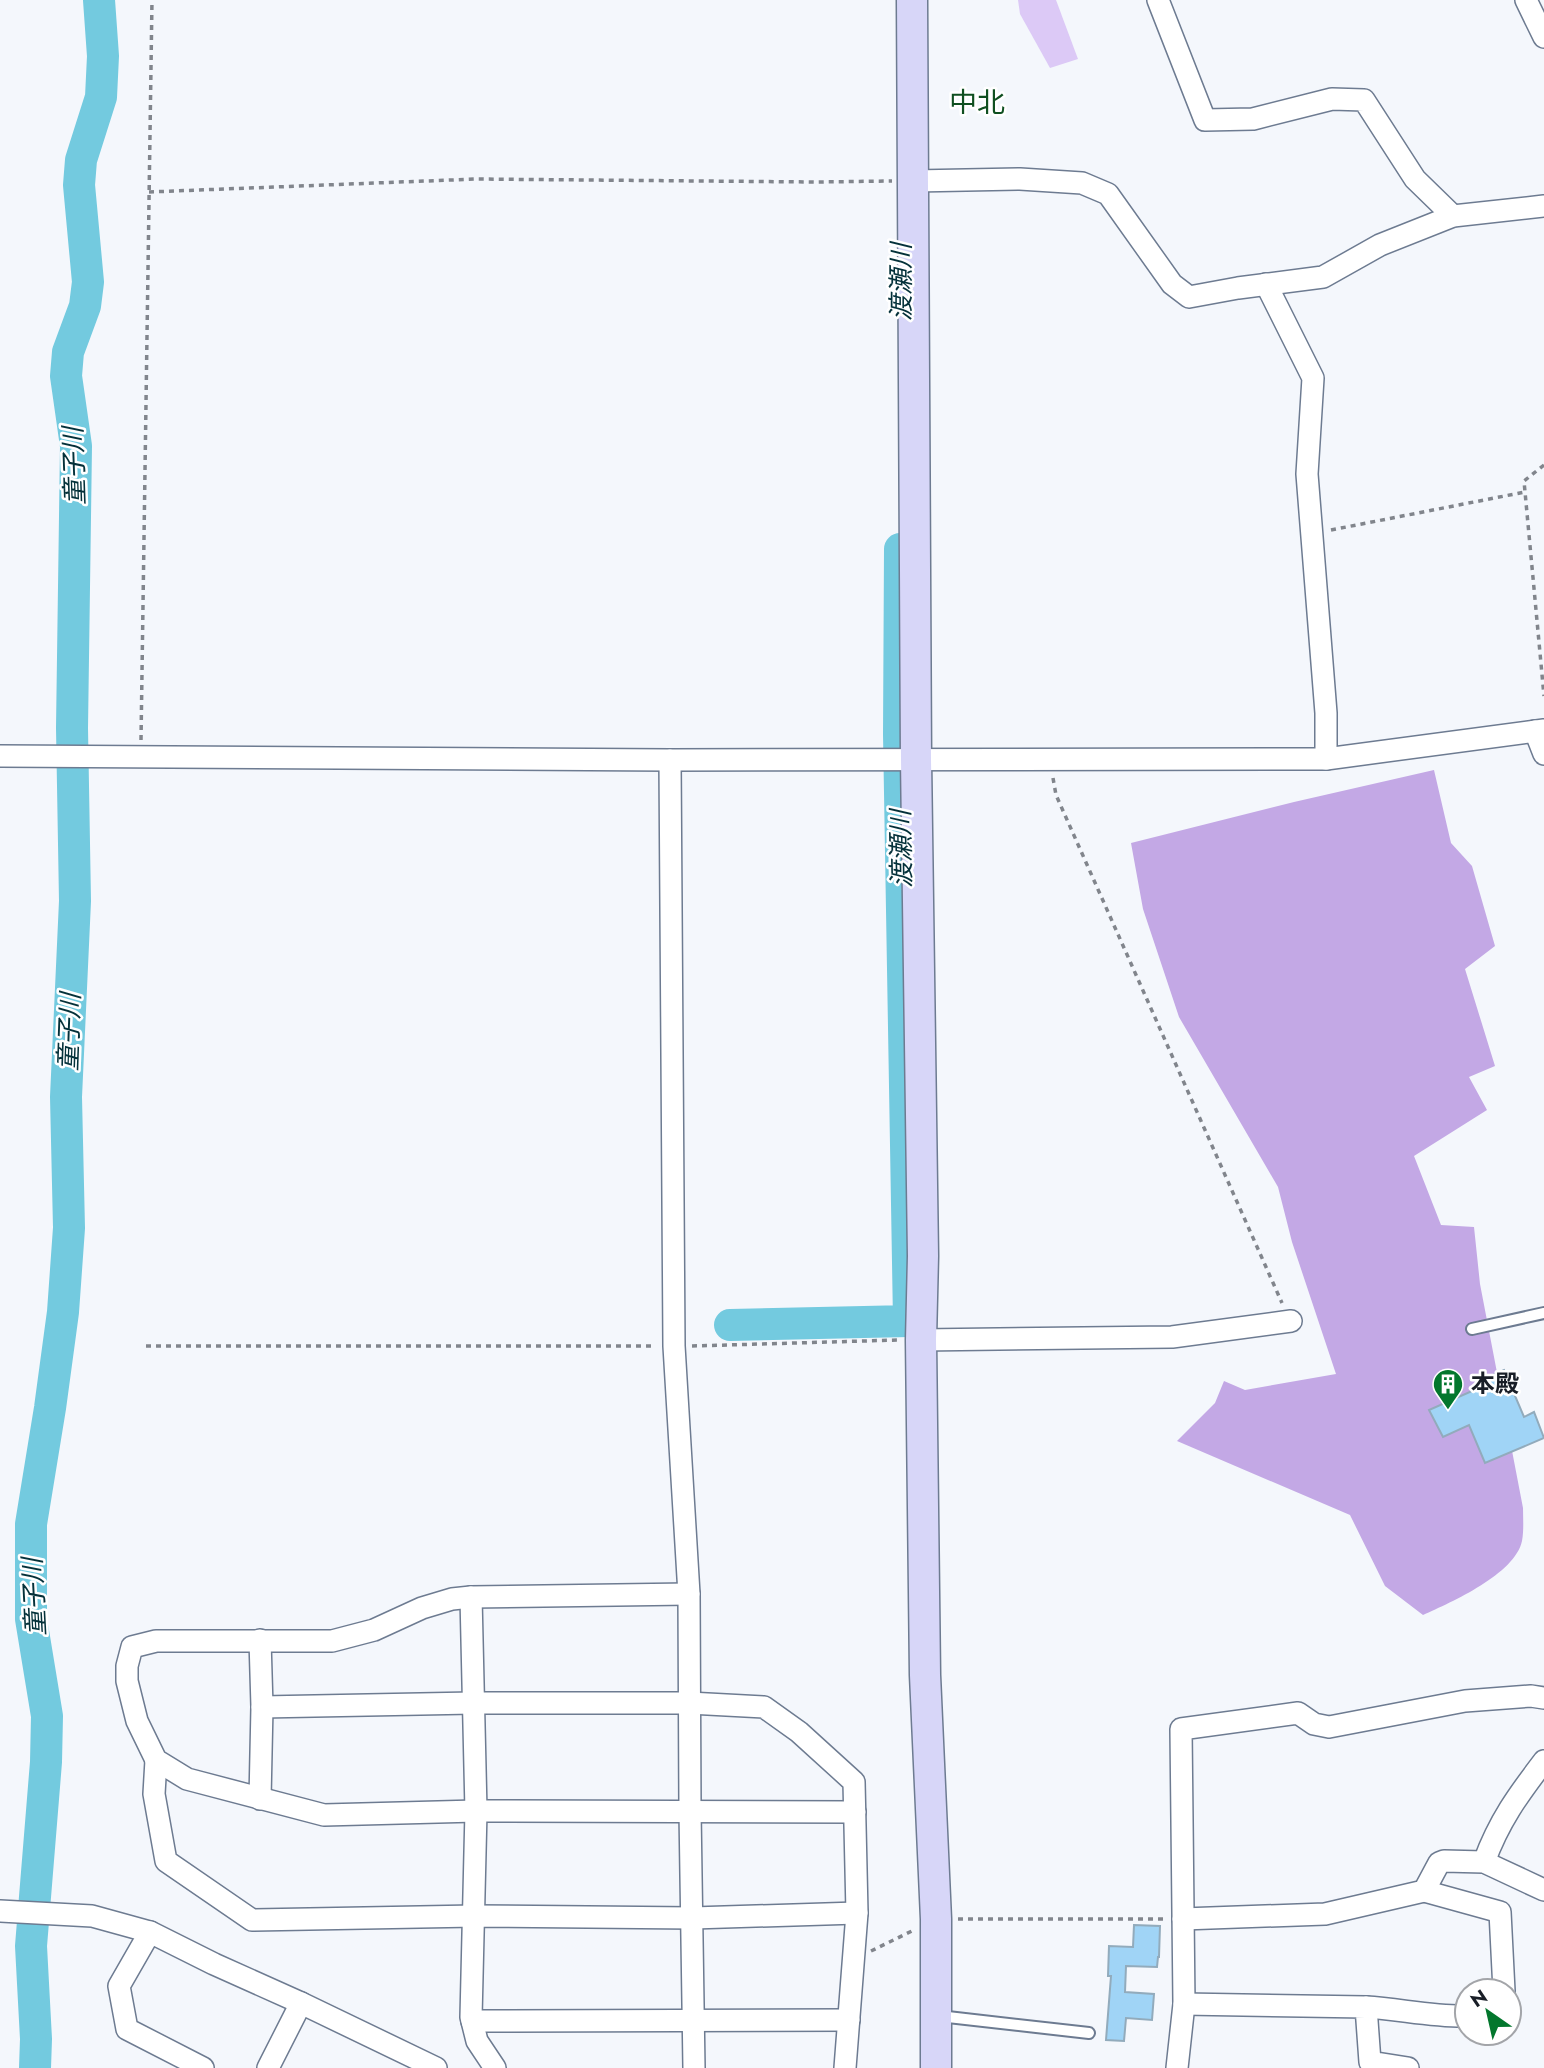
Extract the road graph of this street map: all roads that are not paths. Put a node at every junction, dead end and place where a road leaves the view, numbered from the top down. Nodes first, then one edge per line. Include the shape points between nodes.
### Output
1 (912, 0) edge
2 (1158, 0) edge
3 (1525, 0) edge
4 (1544, 37) edge
5 (914, 181) junction
6 (1544, 206) edge
7 (1453, 216) junction
8 (1266, 284) junction
9 (1539, 731) edge
10 (1544, 754) edge
11 (0, 756) edge
12 (916, 759) junction
13 (1326, 759) junction
14 (670, 760) junction
15 (1544, 1313) edge
16 (1291, 1321) road end
17 (1472, 1329) dead end
18 (921, 1340) junction
19 (689, 1594) junction
20 (471, 1597) junction
21 (260, 1640) junction
22 (1544, 1698) edge
23 (473, 1703) junction
24 (689, 1703) junction
25 (262, 1707) junction
26 (156, 1760) junction
27 (1544, 1761) edge
28 (260, 1799) junction
29 (476, 1811) junction
30 (690, 1811) junction
31 (855, 1812) junction
32 (1484, 1862) junction
33 (1544, 1890) edge
34 (1424, 1891) junction
35 (0, 1911) edge
36 (857, 1913) junction
37 (475, 1916) junction
38 (693, 1919) junction
39 (1183, 1919) junction
40 (150, 1931) junction
41 (1503, 1977) edge
42 (301, 2003) junction
43 (1184, 2004) junction
44 (1366, 2007) junction
45 (936, 2016) junction
46 (1453, 2017) edge
47 (849, 2020) junction
48 (472, 2021) junction
49 (694, 2021) junction
50 (1089, 2033) dead end
51 (203, 2068) edge
52 (268, 2068) edge
53 (436, 2068) edge
54 (495, 2068) edge
55 (694, 2068) edge
56 (845, 2068) edge
57 (936, 2068) edge
58 (1177, 2068) edge
59 (1408, 2068) edge

1 - 5 street
2 - 7 street via 1206,120 1253,119 1332,99 1364,100 1415,179
3 - 4 street
5 - 8 street via 1082,183 1108,194 1172,285 1189,297
5 - 12 street
6 - 7 street
7 - 8 street via 1380,245 1323,277
8 - 13 street via 1313,378 1307,474
9 - 10 street
9 - 13 street
11 - 14 street
12 - 13 street
12 - 14 street
12 - 18 street
14 - 19 street via 674,1346
15 - 17 lane
16 - 18 street via 1172,1337
18 - 45 street
19 - 20 street
19 - 24 street
20 - 21 street via 422,1608 373,1630 332,1641
20 - 23 street
21 - 25 street
21 - 26 street via 156,1641 132,1647 127,1681 137,1721
22 - 39 street via 1465,1701 1329,1727 1298,1713 1181,1729
23 - 24 street
23 - 25 street
23 - 29 street
24 - 30 street
24 - 31 street via 764,1707 854,1782
25 - 28 street
26 - 28 street via 187,1779
26 - 37 street via 154,1794 166,1861 252,1920
27 - 32 street via 1503,1818
28 - 29 street via 324,1815
29 - 30 street
29 - 37 street
30 - 31 street
30 - 38 street
31 - 36 street
32 - 33 street
32 - 34 street via 1439,1863
34 - 39 street via 1325,1914
34 - 41 street via 1500,1912
35 - 40 street via 92,1916
36 - 38 street
36 - 47 street
37 - 38 street
37 - 48 street
38 - 49 street
39 - 43 street
40 - 42 street
40 - 51 street via 119,1986 127,2029
42 - 52 street
42 - 53 street
43 - 44 street
43 - 58 street
44 - 46 street
44 - 59 street via 1370,2062
45 - 50 lane
45 - 57 street
47 - 49 street
47 - 56 street
48 - 49 street
48 - 54 street via 477,2041
49 - 55 street

